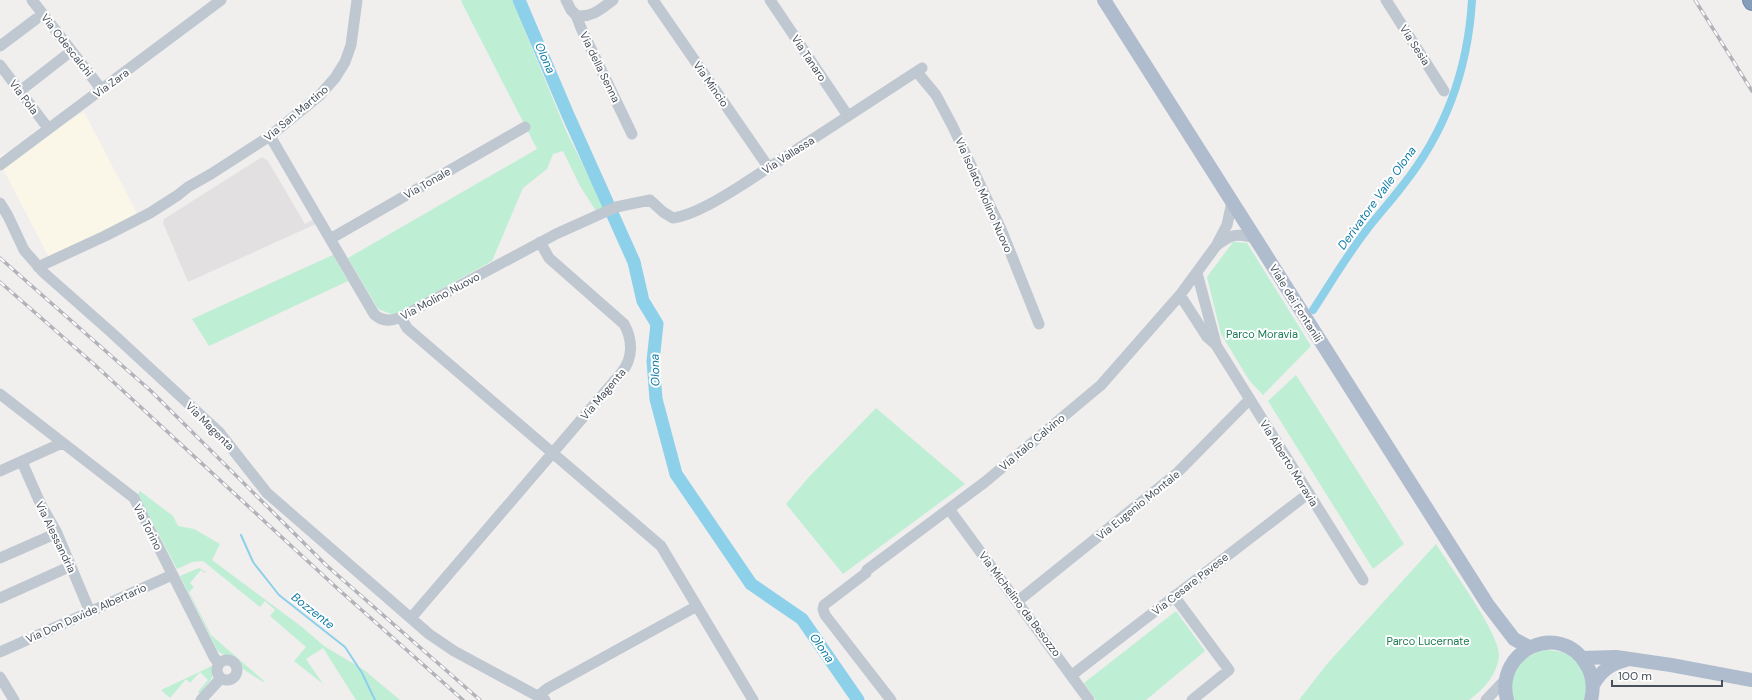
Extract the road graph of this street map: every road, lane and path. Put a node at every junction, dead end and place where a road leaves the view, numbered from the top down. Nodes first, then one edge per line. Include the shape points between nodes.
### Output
1 (32, 0) edge
2 (222, 0) edge
3 (357, 0) edge
4 (566, 0) edge
5 (613, 0) edge
6 (653, 0) edge
7 (770, 0) edge
8 (1104, 0) edge
9 (1386, 0) edge
10 (576, 15) junction
11 (36, 19) dead end
12 (0, 46) edge
13 (65, 56) dead end
14 (0, 65) edge
15 (919, 70) joint
16 (102, 90) junction
17 (20, 91) junction
18 (1444, 91) dead end
19 (848, 116) junction
20 (525, 127) dead end
21 (48, 128) junction
22 (632, 134) dead end
23 (270, 136) junction
24 (0, 165) edge
25 (769, 168) junction
26 (650, 200) joint
27 (1232, 202) junction
28 (0, 203) edge
29 (0, 212) edge
30 (13, 229) junction
31 (1255, 238) junction
32 (330, 239) junction
33 (540, 242) junction
34 (1216, 246) junction
35 (38, 267) junction
36 (1197, 273) junction
37 (1180, 295) junction
38 (401, 317) junction
39 (1039, 324) dead end
40 (1216, 345) junction
41 (0, 394) edge
42 (1250, 399) junction
43 (62, 443) junction
44 (552, 453) junction
45 (22, 462) junction
46 (0, 471) edge
47 (1309, 493) junction
48 (949, 509) junction
49 (57, 533) junction
50 (0, 558) edge
51 (71, 566) junction
52 (172, 575) junction
53 (1363, 580) dead end
54 (1174, 596) junction
55 (0, 598) edge
56 (1018, 601) junction
57 (697, 606) junction
58 (1488, 606) junction
59 (90, 612) junction
60 (411, 618) junction
61 (1529, 647) junction
62 (0, 652) edge
63 (1582, 658) junction
64 (1629, 659) junction
65 (1512, 663) junction
66 (219, 664) junction
67 (1072, 675) junction
68 (0, 677) edge
69 (221, 678) junction
70 (1505, 680) junction
71 (1752, 680) edge
72 (1592, 696) edge
73 (542, 698) edge
74 (11, 699) edge
75 (200, 700) edge
76 (753, 700) edge
77 (891, 700) edge
78 (1090, 700) edge
79 (1192, 700) edge
80 (1486, 700) edge
81 (1507, 700) edge

1 - 16 street, Via Odescalchi
2 - 16 street, Via Zara
3 - 23 street, Via San Martino via 351,44 335,78 319,96
4 - 10 street, Via della Senna
5 - 10 street via 591,15
6 - 25 street, Via Mincio
7 - 19 street, Via Tanaro
8 - 27 main road, Viale dei Fontanili
9 - 18 street, Via Sesia
10 - 22 street, Via della Senna
11 - 12 street
13 - 17 street
14 - 17 street, Via Pola
15 - 19 street, Via Vallassa
15 - 39 street, Via Isolato Molino Nuovo via 952,125 1001,228
16 - 21 street, Via Zara
17 - 21 street, Via Pola
19 - 25 street, Via Vallassa
20 - 32 street, Via Tonale
21 - 24 street, Via Zara
23 - 32 street, Via Molino Nuovo
23 - 35 street, Via San Martino via 206,177 197,187 178,195 137,220
25 - 26 street, Via Vallassa via 720,198 676,217 670,217
26 - 33 street, Via Molino Nuovo via 616,207
27 - 31 main road, Viale dei Fontanili
27 - 34 street, Via Italo Calvino via 1227,225
28 - 30 street, Via Magenta
29 - 30 street, Via Magenta
30 - 35 street, Via Magenta via 24,250
31 - 34 street via 1237,234
31 - 58 main road, Viale dei Fontanili
32 - 38 street, Via Molino Nuovo via 374,314 386,320
33 - 38 street, Via Molino Nuovo
33 - 44 street, Via Magenta via 549,258 621,320 626,328 630,346 630,359 626,367
34 - 36 street, Via Italo Calvino
35 - 60 street, Via Magenta via 219,432 267,493
36 - 37 street, Via Italo Calvino
36 - 40 street, Via Alberto Moravia
37 - 40 street, Via Alberto Moravia via 1207,337
37 - 48 street, Via Italo Calvino via 1101,385
38 - 44 street via 407,328
40 - 42 street, Via Alberto Moravia
41 - 43 street, Via Torino
42 - 47 street, Via Alberto Moravia
42 - 56 street, Via Eugenio Montale via 1176,474
43 - 45 street
43 - 52 street, Via Torino via 134,498
44 - 57 street via 661,546
44 - 60 street, Via Magenta
45 - 46 street
45 - 49 street, Via Alessandria
47 - 53 street, Via Alberto Moravia
47 - 54 street, Via Cesare Pavese
48 - 56 street, Via Michelino da Besozzo
48 - 77 street, Via Italo Calvino via 824,605 824,615
49 - 50 street
49 - 51 street, Via Alessandria
51 - 55 street
51 - 59 street, Via Alessandria
52 - 59 street, Via Don Davide Albertario
52 - 66 street, Via Torino
54 - 67 street, Via Cesare Pavese
54 - 79 street via 1229,670
56 - 67 street, Via Michelino da Besozzo
57 - 73 street, Via Magenta via 548,688
57 - 76 street
58 - 61 main road, Viale dei Fontanili via 1514,638
58 - 65 main road, Viale dei Fontanili via 1508,646
59 - 62 street, Via Don Davide Albertario
60 - 73 street, Via Magenta via 454,651
61 - 63 main road via 1556,643 1569,648
61 - 65 main road
63 - 64 main road via 1605,656
63 - 72 main road via 1590,673
64 - 71 main road
64 - 72 main road via 1608,666 1597,677
65 - 70 main road
66 - 69 street via 217,673
66 - 69 street via 224,660 230,660 236,667 236,673 232,678
67 - 78 street, Via Michelino da Besozzo
68 - 74 street
69 - 75 street
70 - 80 street
70 - 81 main road

